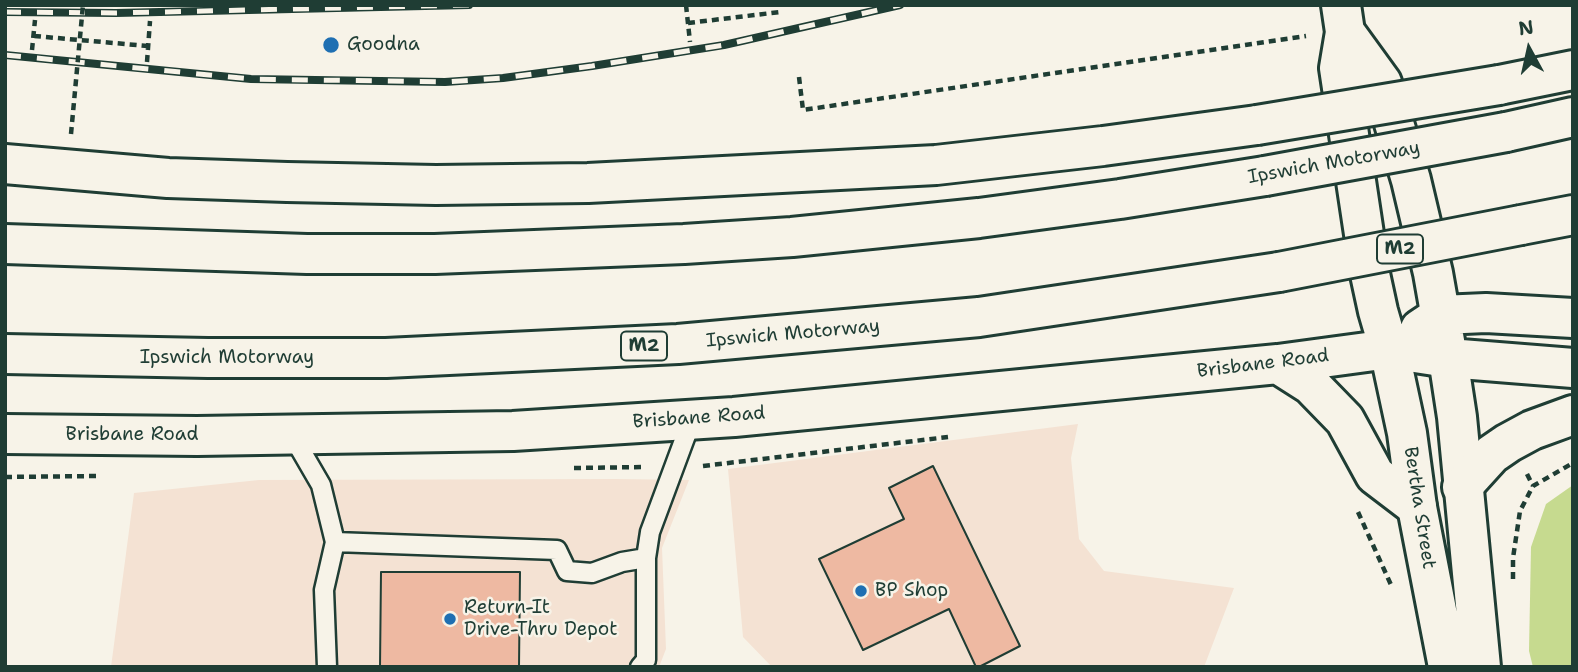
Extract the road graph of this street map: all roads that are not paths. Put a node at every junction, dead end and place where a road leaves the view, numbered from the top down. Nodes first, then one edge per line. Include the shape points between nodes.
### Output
1 (1343, 18) edge
2 (1573, 70) edge
3 (1573, 117) edge
4 (5, 164) edge
5 (1573, 215) edge
6 (5, 244) edge
7 (1441, 315) junction
8 (1573, 317) edge
9 (1389, 349) junction
10 (5, 354) edge
11 (1448, 358) junction
12 (1278, 364) junction
13 (1573, 368) edge
14 (1573, 415) edge
15 (692, 419) junction
16 (5, 434) edge
17 (292, 435) junction
18 (1462, 487) junction
19 (1418, 507) junction
20 (335, 542) junction
21 (646, 558) junction
22 (327, 667) edge
23 (640, 667) edge
24 (1448, 667) edge
25 (1481, 667) edge

1 - 7 main road via 1382,83 1411,180
1 - 9 main road, Bertha Street via 1339,68 1370,274
2 - 4 main road, bridge via 1257,125 936,165 587,183 436,185 168,178
3 - 6 main road, Ipswich Motorway, bridge via 1120,199 792,237 435,254
5 - 10 main road, Ipswich Motorway / M2, bridge via 1279,272 979,317 678,344 386,358
7 - 8 main road
7 - 9 main road, Brisbane Road
7 - 11 main road
9 - 11 main road, Brisbane Road
9 - 12 main road, Brisbane Road
9 - 19 main road, Bertha Street
11 - 13 main road, Brisbane Road
11 - 18 main road
12 - 15 main road, Brisbane Road
12 - 19 main road via 1328,402 1345,420 1375,475
14 - 18 main road via 1508,443
15 - 17 main road, Brisbane Road via 513,431
15 - 21 lane via 650,532
16 - 17 main road, Brisbane Road
17 - 20 lane via 321,485
18 - 25 main road
19 - 24 main road, Bertha Street
20 - 21 lane via 557,550 567,571 592,573
20 - 22 lane via 324,590
21 - 23 lane via 646,660

